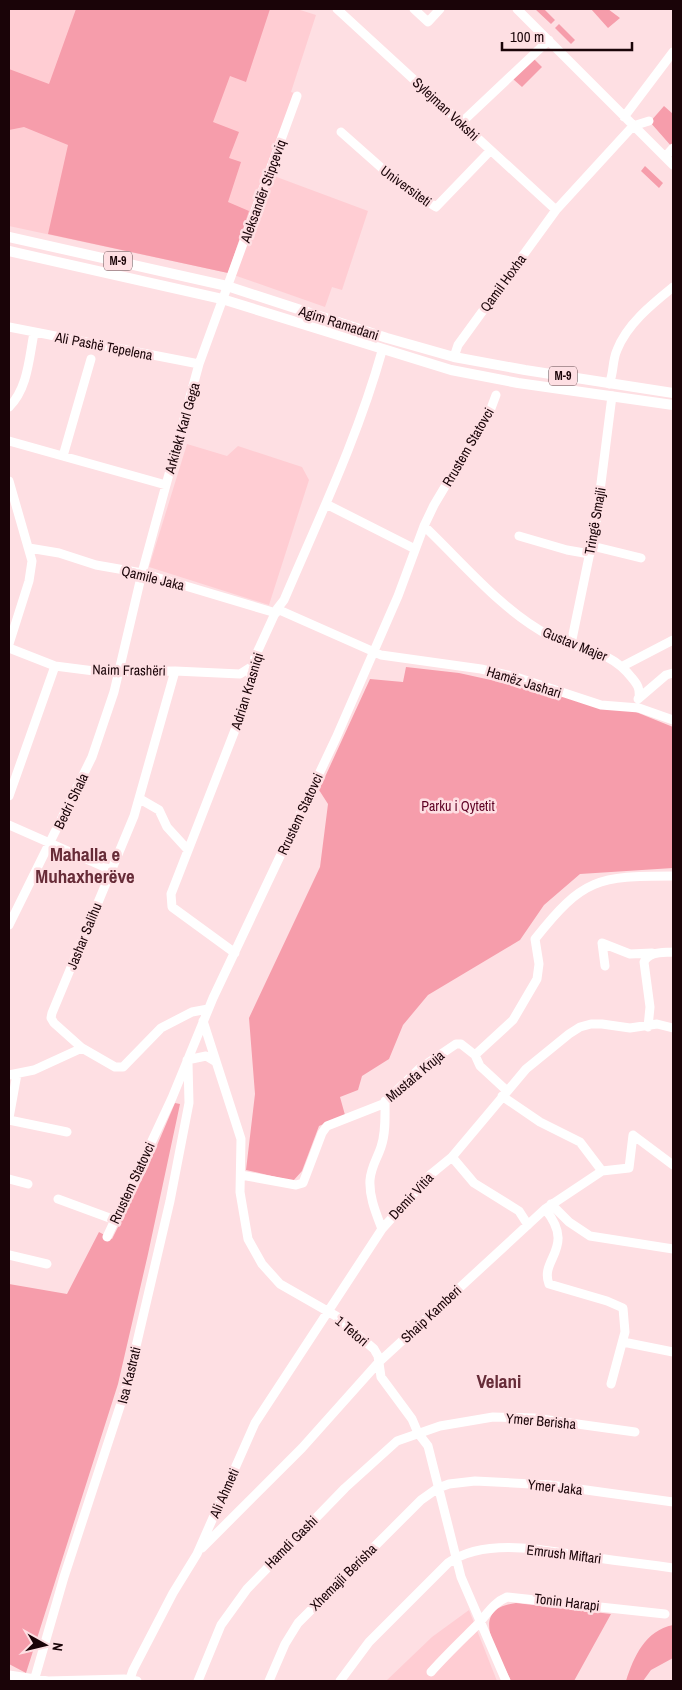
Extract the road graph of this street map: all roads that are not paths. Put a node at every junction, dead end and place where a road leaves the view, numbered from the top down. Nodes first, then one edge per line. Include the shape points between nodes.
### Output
1 (337, 9) edge
2 (414, 9) edge
3 (440, 9) edge
4 (517, 9) edge
5 (549, 40) junction
6 (673, 52) edge
7 (297, 96) dead end
8 (624, 117) junction
9 (649, 121) dead end
10 (462, 123) junction
11 (633, 126) junction
12 (341, 132) dead end
13 (673, 148) edge
14 (490, 151) junction
15 (665, 157) junction
16 (673, 165) edge
17 (556, 210) junction
18 (9, 237) edge
19 (9, 251) edge
20 (227, 286) junction
21 (673, 287) edge
22 (222, 299) junction
23 (9, 327) edge
24 (34, 333) junction
25 (382, 351) junction
26 (454, 357) junction
27 (91, 360) dead end
28 (199, 364) junction
29 (609, 384) junction
30 (673, 393) edge
31 (496, 395) dead end
32 (612, 396) junction
33 (673, 405) edge
34 (9, 407) edge
35 (9, 442) edge
36 (64, 456) junction
37 (9, 482) edge
38 (166, 485) junction
39 (326, 504) junction
40 (424, 526) junction
41 (519, 536) dead end
42 (29, 548) junction
43 (415, 549) junction
44 (591, 550) junction
45 (641, 558) dead end
46 (142, 573) junction
47 (277, 611) junction
48 (673, 640) edge
49 (9, 644) edge
50 (571, 644) junction
51 (9, 648) edge
52 (372, 653) junction
53 (55, 666) junction
54 (623, 666) junction
55 (251, 667) junction
56 (119, 671) junction
57 (175, 671) junction
58 (673, 673) edge
59 (638, 698) junction
60 (630, 706) junction
61 (673, 720) edge
62 (9, 796) edge
63 (140, 799) junction
64 (9, 826) edge
65 (50, 844) junction
66 (188, 850) junction
67 (111, 870) junction
68 (673, 876) edge
69 (9, 925) edge
70 (673, 952) edge
71 (234, 953) junction
72 (655, 953) junction
73 (605, 966) dead end
74 (208, 1009) junction
75 (203, 1021) junction
76 (648, 1027) junction
77 (673, 1028) edge
78 (82, 1048) junction
79 (476, 1055) junction
80 (187, 1060) junction
81 (216, 1062) junction
82 (13, 1075) edge
83 (504, 1093) junction
84 (385, 1101) junction
85 (9, 1119) edge
86 (67, 1132) dead end
87 (452, 1157) junction
88 (673, 1165) edge
89 (602, 1171) junction
90 (242, 1175) junction
91 (9, 1179) edge
92 (28, 1184) dead end
93 (58, 1199) dead end
94 (548, 1206) junction
95 (115, 1220) junction
96 (528, 1225) junction
97 (382, 1229) junction
98 (107, 1237) dead end
99 (673, 1249) edge
100 (9, 1255) edge
101 (47, 1264) dead end
102 (327, 1311) junction
103 (623, 1342) junction
104 (673, 1352) edge
105 (378, 1363) junction
106 (611, 1384) dead end
107 (635, 1432) dead end
108 (418, 1434) junction
109 (438, 1488) junction
110 (673, 1502) edge
111 (197, 1554) junction
112 (455, 1558) junction
113 (673, 1568) edge
114 (665, 1614) dead end
115 (480, 1622) junction
116 (431, 1672) dead end
117 (9, 1675) edge
118 (134, 1680) edge
119 (34, 1681) edge
120 (198, 1681) edge
121 (269, 1681) edge
122 (340, 1681) edge
123 (506, 1681) edge

1 - 10 street, Sylejman Vokshi
2 - 3 street via 428,22
4 - 5 street
5 - 8 street
5 - 10 street
6 - 8 street
7 - 20 street, Aleksandër Stipçeviq
8 - 11 street
9 - 11 street
10 - 14 street, Sylejman Vokshi
11 - 15 street
11 - 17 street, Qamil Hoxha
12 - 14 street, Universiteti via 402,186 436,207
13 - 15 street
14 - 17 street, Sylejman Vokshi
15 - 16 street
17 - 26 street, Qamil Hoxha via 455,349
18 - 20 main road, Agim Ramadani / M-9
19 - 22 main road, Agim Ramadani / M-9
20 - 22 street, Arkitekt Karl Gega
20 - 26 main road, Agim Ramadani / M-9
21 - 29 street via 636,321 622,340 613,360
22 - 25 main road, Agim Ramadani / M-9
22 - 28 street, Arkitekt Karl Gega
23 - 24 street, Ali Pashë Tepelena
24 - 28 street, Ali Pashë Tepelena
24 - 34 street via 28,370 18,396
25 - 32 main road, Agim Ramadani / M-9 via 500,380
25 - 39 street, Adrian Krasniqi
26 - 29 main road, Agim Ramadani / M-9
27 - 36 street
28 - 38 street, Arkitekt Karl Gega
29 - 30 main road, Agim Ramadani / M-9
31 - 40 street, Rrustem Statovci
32 - 33 main road, Agim Ramadani / M-9
32 - 44 street, Tringë Smajli
35 - 36 street
36 - 38 street
37 - 42 street
38 - 46 street, Arkitekt Karl Gega
39 - 43 street
39 - 47 street, Adrian Krasniqi
40 - 43 street, Rrustem Statovci
40 - 50 street, Gustav Majer via 517,615 551,637
41 - 44 street via 567,550
42 - 46 street, Qamile Jaka
42 - 49 street via 32,561 29,581
43 - 52 street, Rrustem Statovci
44 - 45 street
44 - 50 street, Tringë Smajli
46 - 47 street, Qamile Jaka
46 - 56 street, Arkitekt Karl Gega
47 - 52 street, Qamile Jaka via 290,613
47 - 55 street, Adrian Krasniqi
48 - 54 street
50 - 54 street, Gustav Majer via 614,659
51 - 53 street, Naim Frashëri
52 - 60 street, Hamëz Jashari via 480,668 601,705
52 - 71 street, Rrustem Statovci via 336,738
53 - 56 street, Naim Frashëri
53 - 62 street
54 - 59 street, Gustav Majer via 637,684
55 - 57 street, Naim Frashëri via 240,674
55 - 66 street, Adrian Krasniqi via 244,707
56 - 57 street, Naim Frashëri
56 - 65 street, Bedri Shala via 92,757
57 - 63 street, Jashar Salihu
58 - 59 street
59 - 60 street
60 - 61 street, Hamëz Jashari
63 - 66 street via 158,810
63 - 67 street, Jashar Salihu
64 - 65 street
65 - 67 street
65 - 69 street, Bedri Shala
66 - 71 street, Adrian Krasniqi via 171,894 172,907
67 - 78 street, Jashar Salihu via 51,1018
68 - 79 street via 627,876 606,880 589,885 575,895 535,938 540,972 520,1009 505,1030
70 - 72 street
71 - 74 street, Rrustem Statovci
72 - 73 street via 630,954 602,943
72 - 76 street via 644,962 650,1007
74 - 75 street, Rrustem Statovci
74 - 78 street via 192,1012 161,1028 123,1067 116,1067
75 - 80 street, Rrustem Statovci
75 - 81 street, 1 Tetori
76 - 77 street, Demir Vitia via 657,1024
76 - 83 street, Demir Vitia via 622,1028 602,1024 580,1027 526,1069
78 - 82 street via 34,1070
79 - 83 street via 480,1066
79 - 84 street, Mustafa Kruja via 456,1044 419,1069
80 - 81 street via 206,1056
80 - 95 street, Rrustem Statovci
80 - 119 street, Isa Kastrati via 189,1103 129,1376
81 - 90 street, 1 Tetori via 242,1139
82 - 85 street
83 - 87 street, Demir Vitia
83 - 89 street via 540,1122 580,1142
84 - 90 street, Mustafa Kruja via 324,1129 302,1184
84 - 97 street via 382,1146 372,1166 370,1180 370,1194
85 - 86 street
87 - 96 street via 474,1182 519,1211
87 - 97 street, Demir Vitia via 430,1175
88 - 89 street, Shaip Kamberi via 633,1135 629,1168
89 - 94 street, Shaip Kamberi
90 - 102 street, 1 Tetori via 240,1192 244,1222 248,1238 262,1264 280,1284
91 - 92 street
93 - 95 street
94 - 96 street, Shaip Kamberi
94 - 99 street via 590,1236
94 - 103 street via 559,1236 547,1276 549,1284 623,1308
95 - 98 street, Rrustem Statovci
96 - 105 street, Shaip Kamberi
97 - 102 street, Demir Vitia
100 - 101 street
102 - 105 street, 1 Tetori via 374,1349
102 - 111 street, Ali Ahmeti via 255,1423
103 - 104 street
103 - 106 street
105 - 108 street, 1 Tetori via 381,1377 412,1419
105 - 111 street, Shaip Kamberi via 302,1448
107 - 108 street, Ymer Berisha via 513,1416 465,1421
108 - 109 street, 1 Tetori via 428,1446
108 - 120 street, Hamdi Gashi via 389,1446 259,1575 221,1625
109 - 110 street, Ymer Jaka via 460,1482 500,1482 550,1485
109 - 112 street, 1 Tetori
109 - 121 street, Xhemajli Berisha via 421,1500 298,1623
111 - 118 street, Ali Ahmeti via 133,1670
112 - 113 street, Emrush Miftari via 476,1550 519,1548
112 - 115 street, 1 Tetori
112 - 122 street via 369,1642
114 - 115 street, Tonin Harapi via 506,1597 497,1601
115 - 116 street
115 - 123 street, 1 Tetori
117 - 119 street
118 - 119 street

